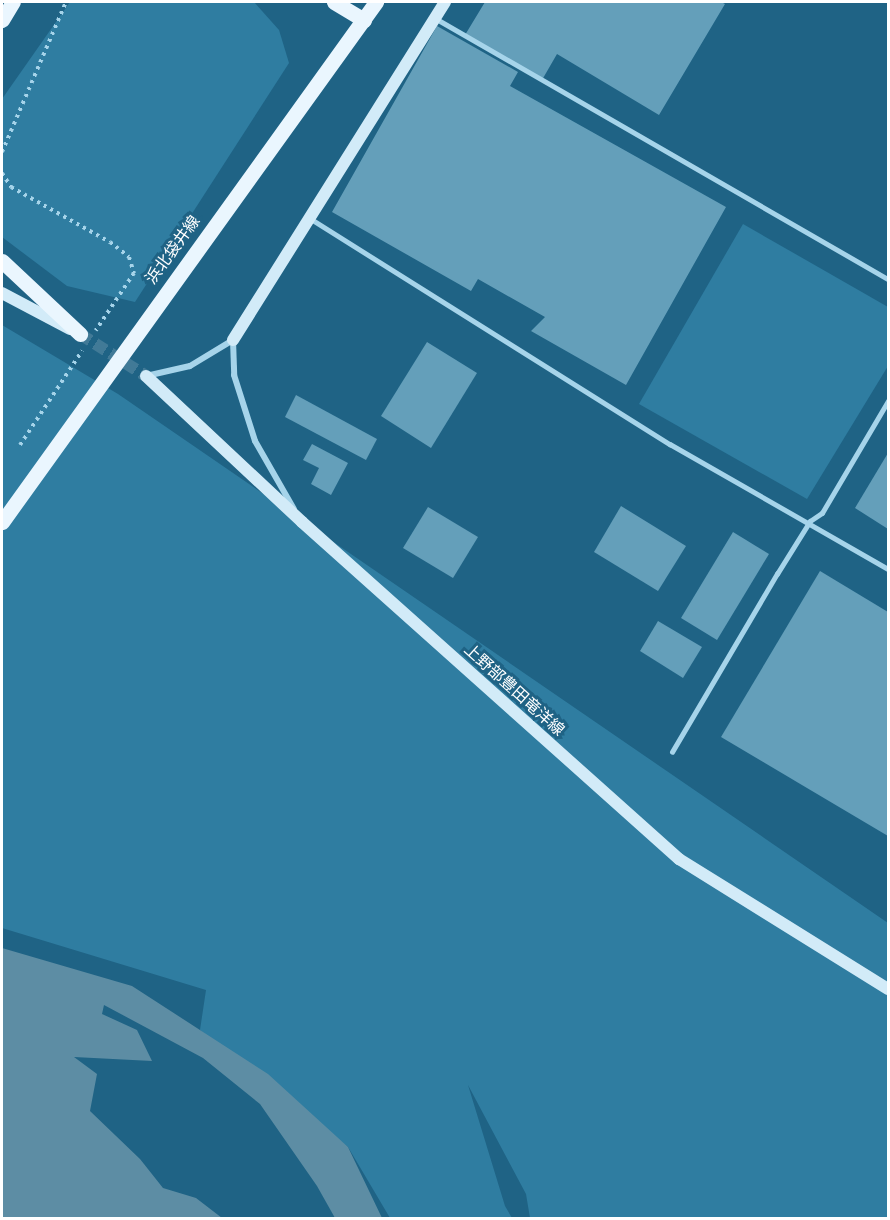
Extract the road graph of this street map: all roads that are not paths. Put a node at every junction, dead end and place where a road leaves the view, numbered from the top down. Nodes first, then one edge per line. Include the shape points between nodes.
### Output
1 (13, 2) edge
2 (334, 2) edge
3 (376, 2) edge
4 (445, 2) edge
5 (435, 18) junction
6 (2, 20) edge
7 (364, 20) junction
8 (310, 218) junction
9 (2, 261) edge
10 (888, 279) edge
11 (2, 293) edge
12 (233, 340) junction
13 (84, 341) joint
14 (146, 376) joint
15 (888, 401) edge
16 (810, 521) junction
17 (2, 522) edge
18 (302, 522) junction
19 (888, 569) edge
20 (672, 752) dead end
21 (888, 989) edge

1 - 6 main road
2 - 7 main road
3 - 7 main road, 浜北袋井線
4 - 5 main road
5 - 8 main road
5 - 10 lane
7 - 17 main road, 浜北袋井線
8 - 12 main road
8 - 16 lane via 670,444
9 - 13 main road
11 - 13 main road
12 - 14 street via 190,366
12 - 18 street via 234,375 255,441
14 - 18 main road, 上野部豊田竜洋線
15 - 16 lane via 822,513
16 - 19 lane
16 - 20 lane
18 - 21 main road, 上野部豊田竜洋線 via 679,859

